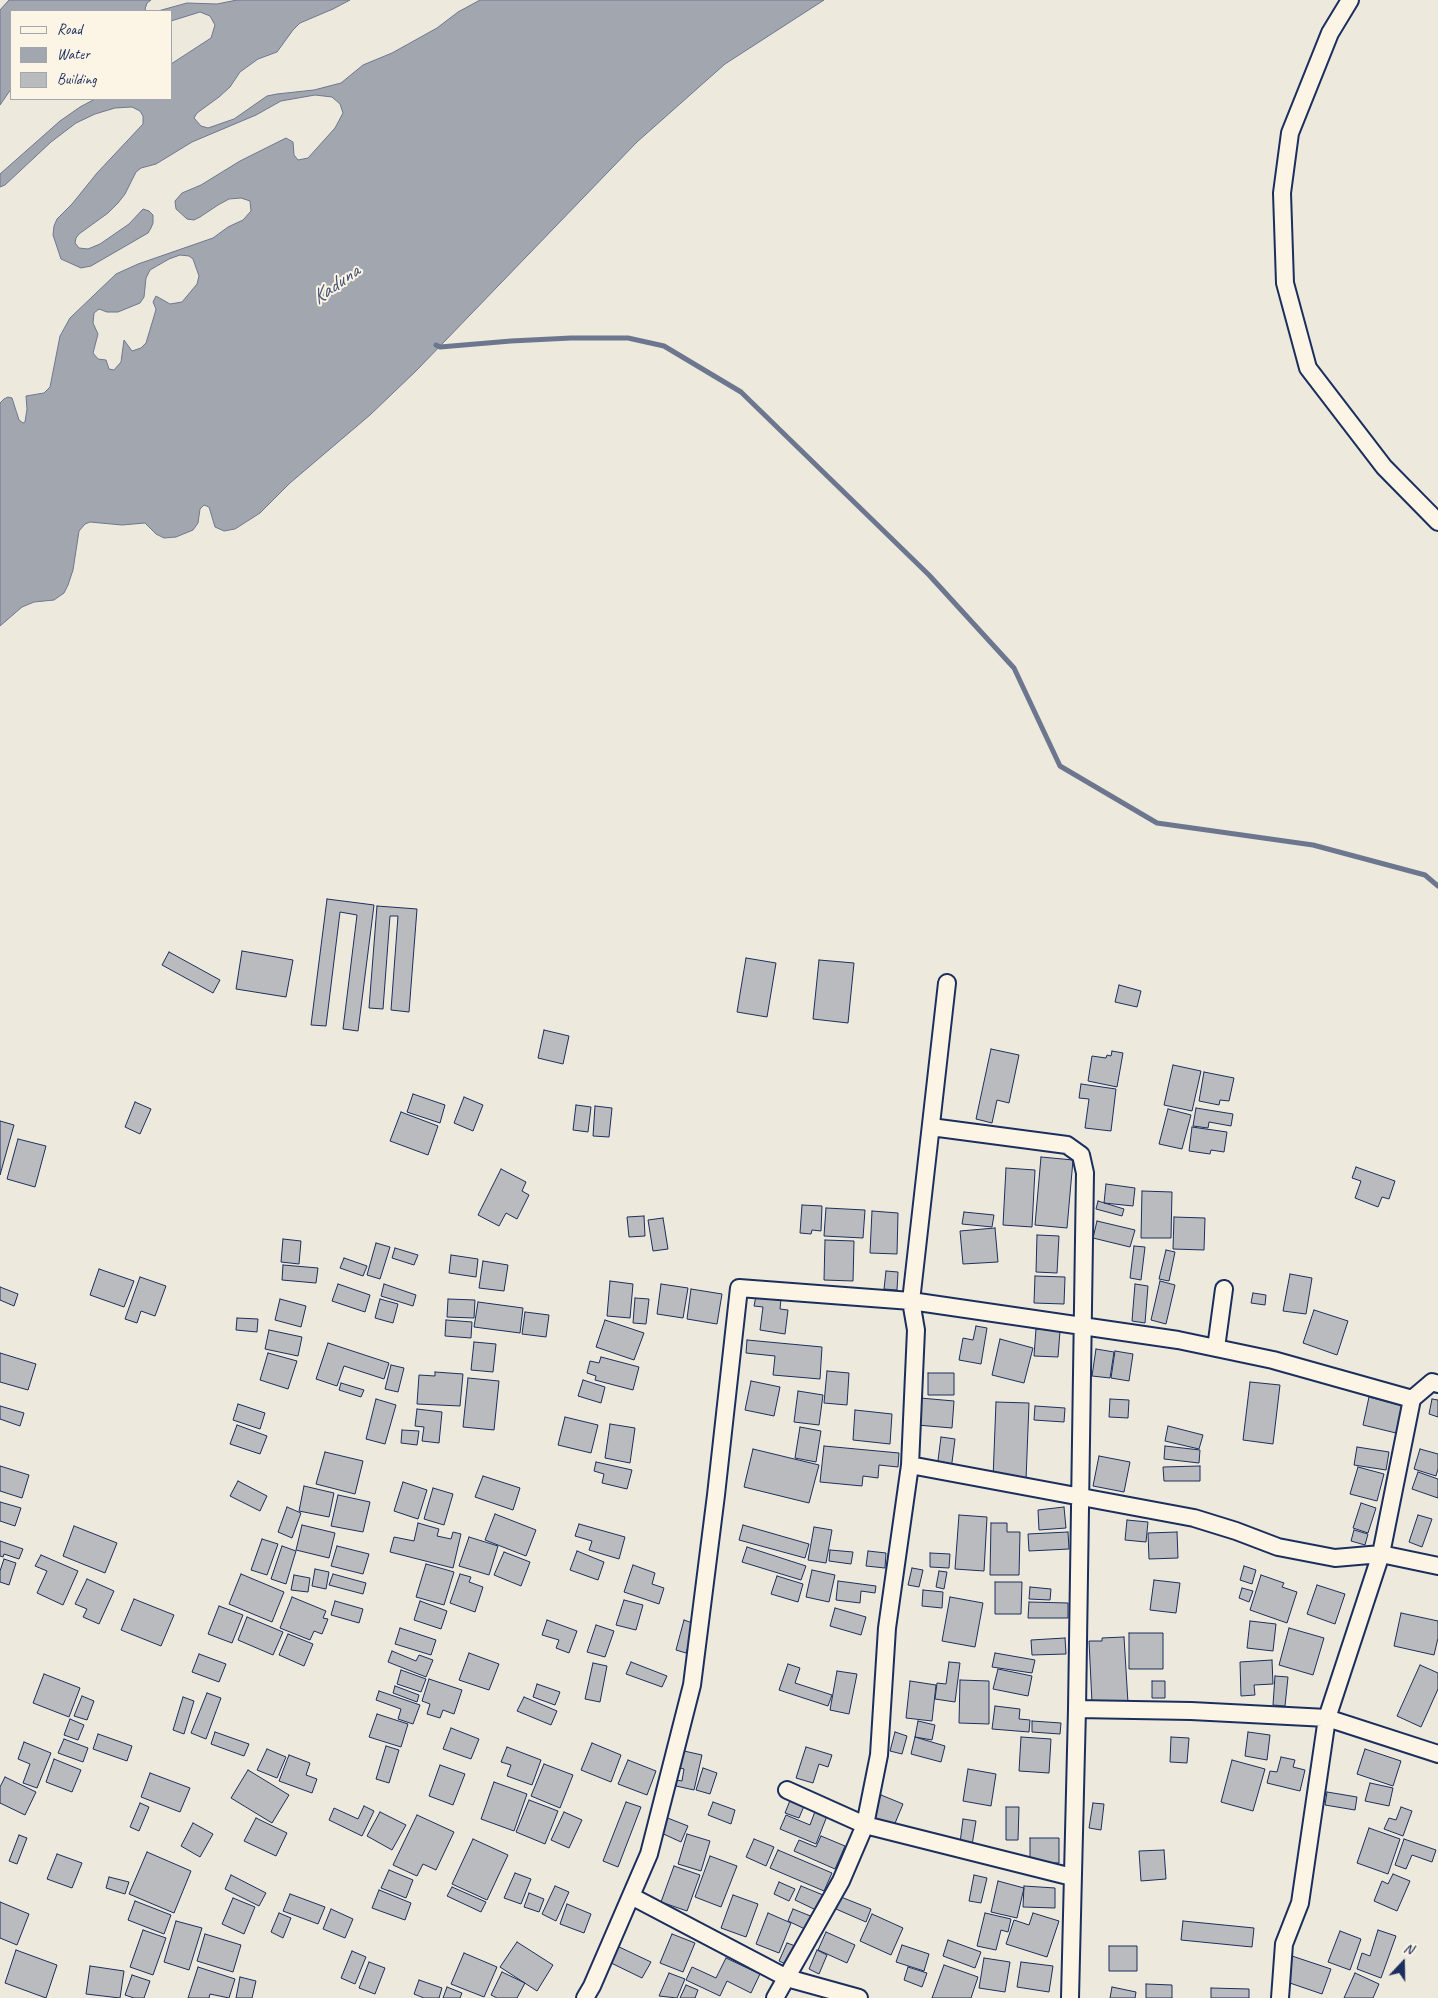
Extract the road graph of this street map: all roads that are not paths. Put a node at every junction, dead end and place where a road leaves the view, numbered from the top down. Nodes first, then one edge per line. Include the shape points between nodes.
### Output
1 (1350, 0) edge
2 (1438, 522) edge
3 (947, 983) dead end
4 (931, 1127) junction
5 (1224, 1289) dead end
6 (912, 1301) junction
7 (1084, 1326) junction
8 (1216, 1348) junction
9 (1438, 1384) edge
10 (1412, 1400) junction
11 (910, 1464) junction
12 (1080, 1497) junction
13 (1381, 1554) junction
14 (1438, 1566) edge
15 (1077, 1709) junction
16 (1327, 1718) junction
17 (1438, 1754) edge
18 (787, 1790) dead end
19 (865, 1825) junction
20 (1072, 1878) junction
21 (631, 1896) junction
22 (787, 1978) junction
23 (585, 1998) edge
24 (775, 1998) edge
25 (859, 1998) edge
26 (1070, 1998) edge
27 (1280, 1998) edge

1 - 2 street via 1330,34 1290,133 1282,193 1285,283 1308,368 1384,467
3 - 4 street
4 - 6 street
4 - 7 street via 1067,1145 1081,1155 1085,1173
5 - 8 street
6 - 7 street
6 - 11 street via 916,1330
6 - 21 street via 739,1288 692,1685 649,1854
7 - 8 street
7 - 12 street
8 - 10 street via 1273,1360
9 - 10 street via 1432,1382
10 - 13 street
11 - 12 street
11 - 19 street via 887,1628 879,1755
12 - 13 street via 1194,1518 1278,1547 1335,1558
12 - 15 street
13 - 14 street
13 - 16 street
15 - 16 street
15 - 20 street
16 - 17 street
16 - 27 street via 1300,1903 1284,1944
18 - 19 street
19 - 20 street
19 - 22 street via 841,1881
20 - 26 street
21 - 22 street
21 - 23 street
22 - 24 street
22 - 25 street

